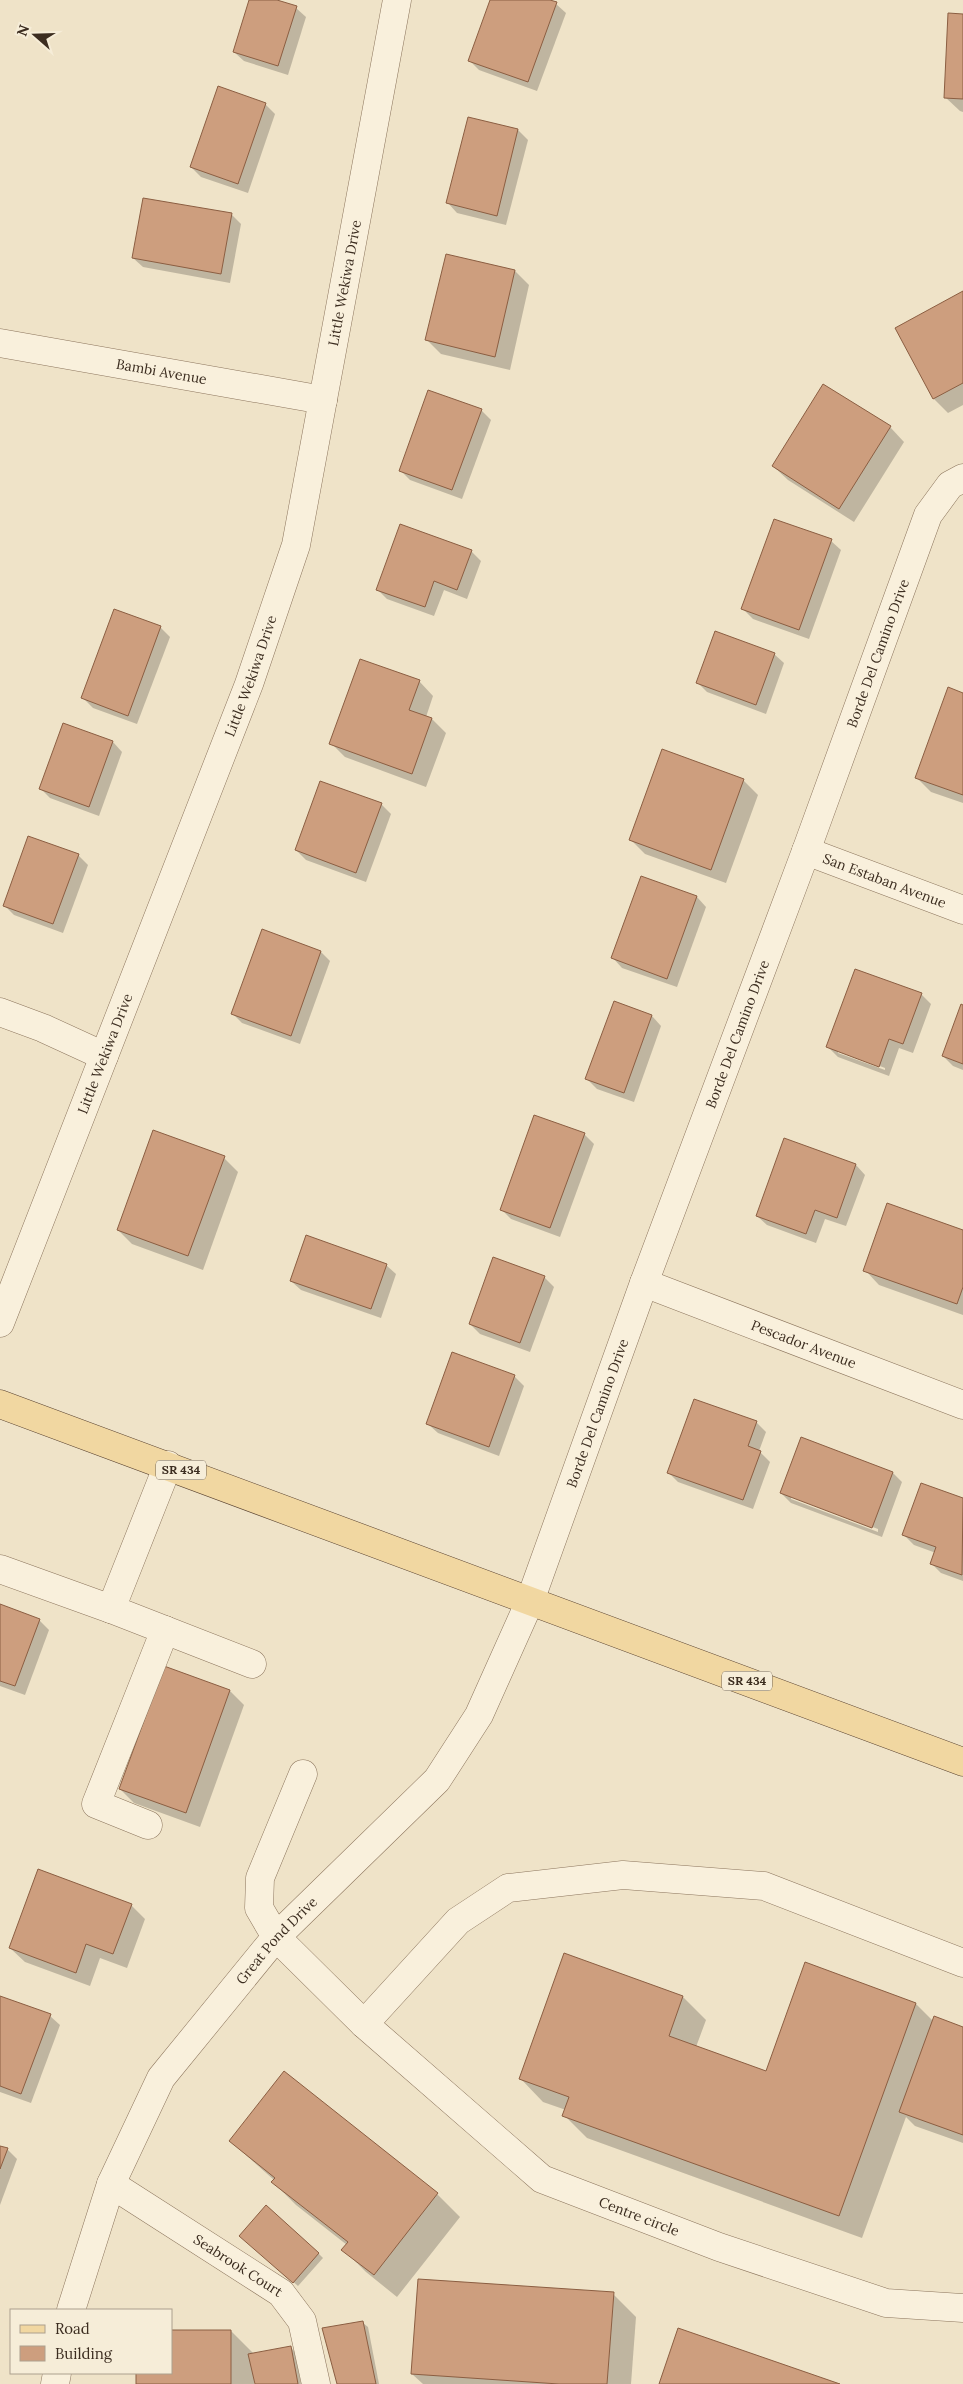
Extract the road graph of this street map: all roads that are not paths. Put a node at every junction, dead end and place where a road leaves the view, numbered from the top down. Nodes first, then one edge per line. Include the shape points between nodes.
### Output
1 (397, 0) edge
2 (0, 343) edge
3 (324, 400) junction
4 (963, 478) edge
5 (806, 851) junction
6 (963, 910) edge
7 (0, 1012) edge
8 (104, 1056) junction
9 (644, 1283) junction
10 (0, 1323) edge
11 (0, 1404) edge
12 (963, 1405) edge
13 (168, 1465) junction
14 (0, 1569) edge
15 (530, 1601) junction
16 (111, 1609) junction
17 (165, 1630) junction
18 (252, 1664) dead end
19 (963, 1762) edge
20 (304, 1774) dead end
21 (148, 1825) dead end
22 (276, 1937) junction
23 (963, 1963) edge
24 (364, 2024) junction
25 (111, 2184) junction
26 (963, 2308) edge
27 (71, 2309) edge
28 (316, 2384) edge

1 - 3 street, Little Wekiwa Drive
2 - 3 street, Bambi Avenue
3 - 8 street, Little Wekiwa Drive via 293,554 249,684
4 - 5 street, Borde Del Camino Drive via 950,485 928,515
5 - 6 street, San Estaban Avenue
5 - 9 street, Borde Del Camino Drive
7 - 8 street
8 - 10 street, Little Wekiwa Drive
9 - 12 street, Pescador Avenue
9 - 15 street, Borde Del Camino Drive
11 - 13 main road, SR 434
13 - 15 main road, SR 434
13 - 16 street
14 - 16 street
15 - 19 main road, SR 434
15 - 22 street, Great Pond Drive via 479,1715 437,1780
16 - 17 street
17 - 18 street
17 - 21 street via 96,1804
20 - 22 street, Centre circle via 260,1878 259,1908
22 - 24 street, Centre circle
22 - 25 street, Great Pond Drive via 161,2078
23 - 24 street via 764,1886 623,1875 508,1888 458,1921
24 - 26 street, Centre circle via 542,2179 719,2247 886,2303
25 - 27 street, Great Pond Drive
25 - 28 street, Seabrook Court via 281,2293 302,2321

